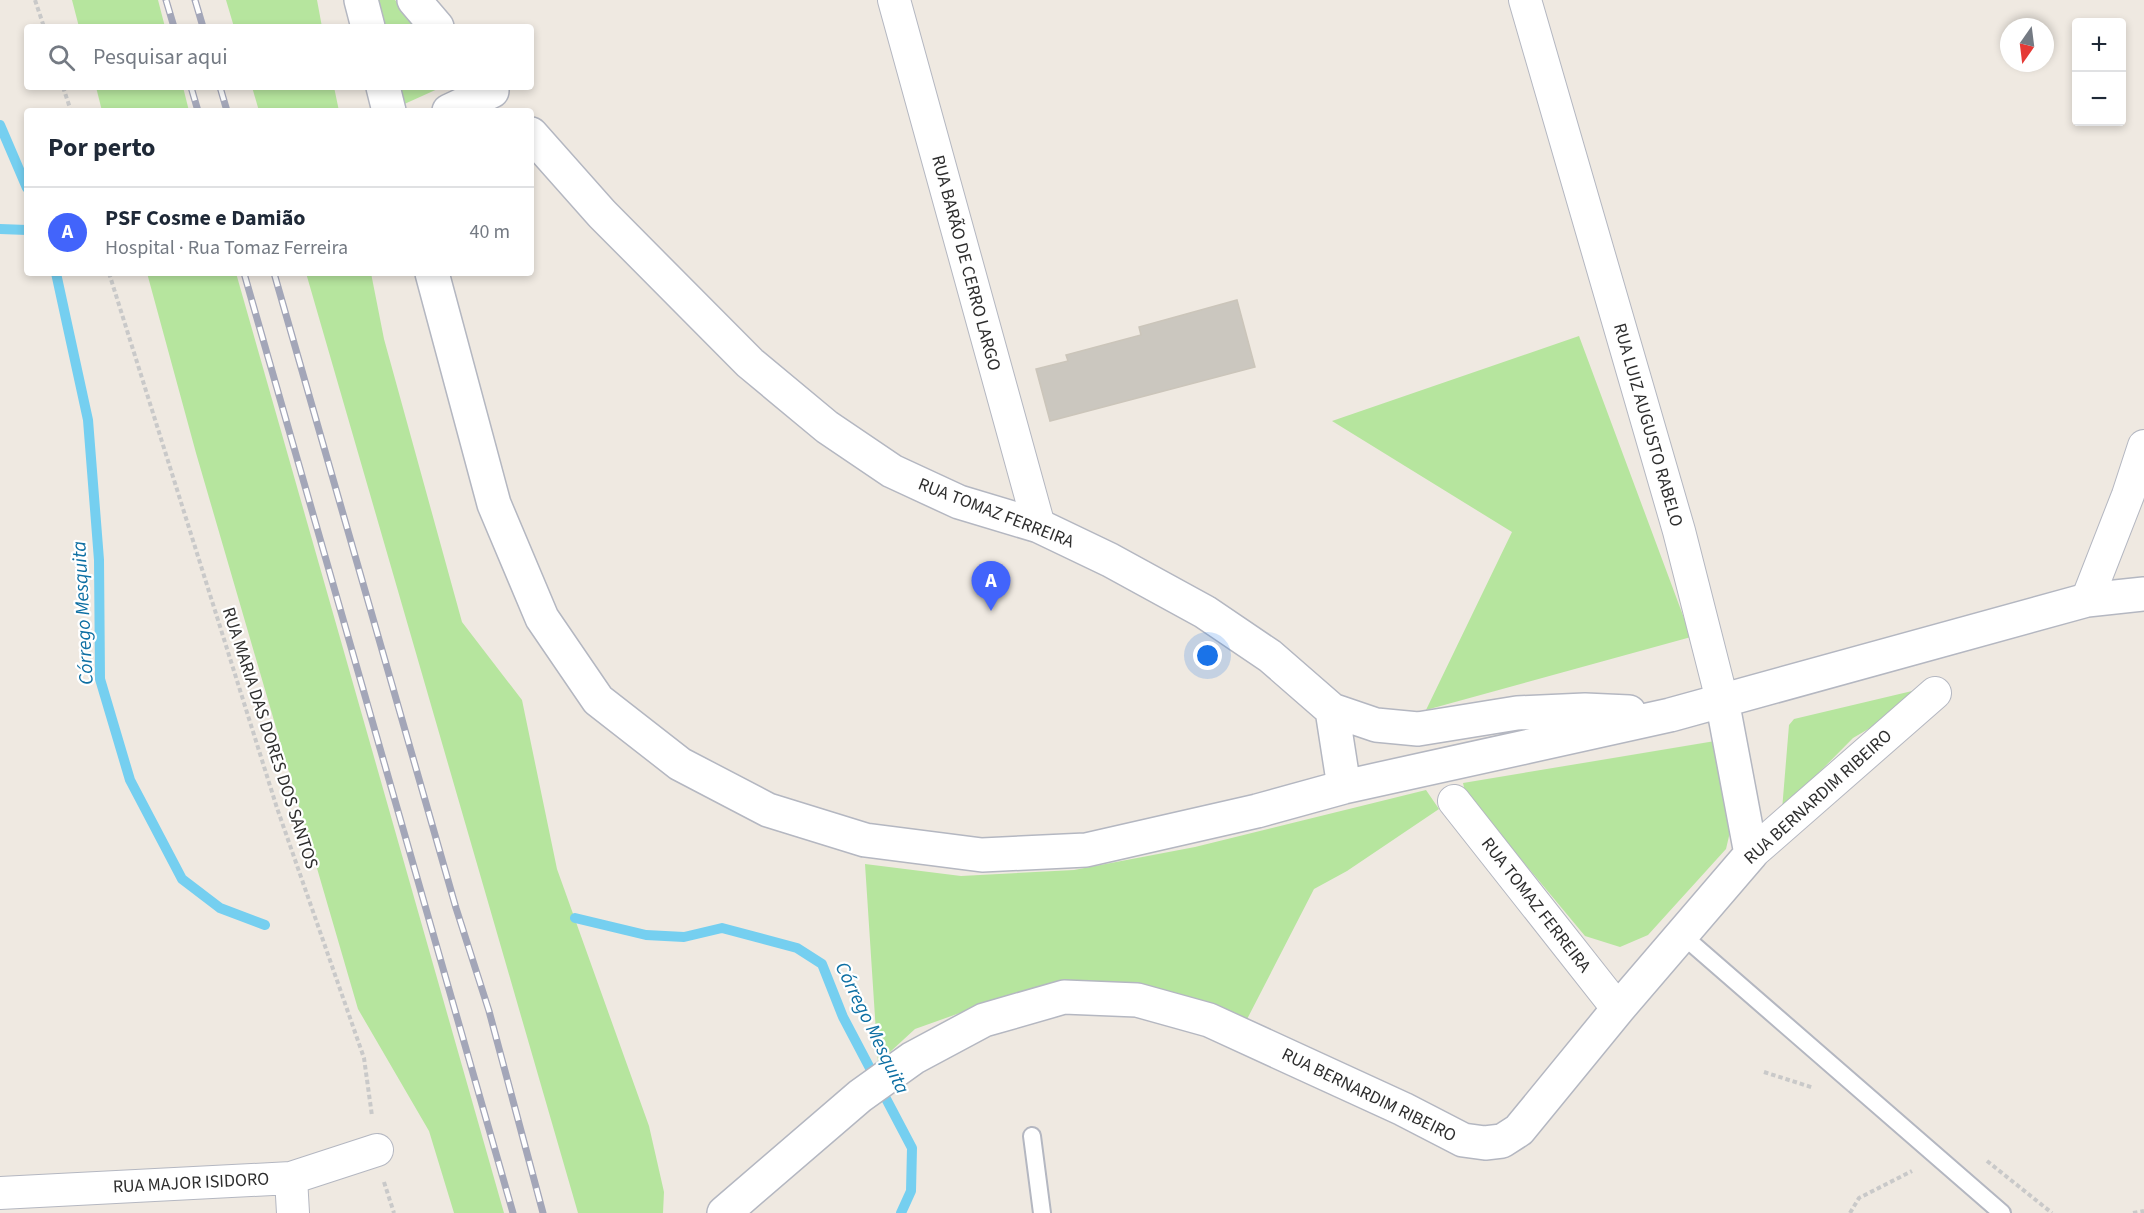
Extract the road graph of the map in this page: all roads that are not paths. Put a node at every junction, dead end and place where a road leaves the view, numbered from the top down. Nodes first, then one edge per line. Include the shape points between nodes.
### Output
1 (361, 0) edge
2 (414, 0) edge
3 (894, 0) edge
4 (1525, 0) edge
5 (367, 24) edge
6 (434, 24) edge
7 (384, 90) edge
8 (497, 96) edge
9 (388, 108) edge
10 (459, 108) edge
11 (534, 137) edge
12 (433, 276) edge
13 (2144, 446) edge
14 (1039, 525) junction
15 (2144, 594) edge
16 (2087, 600) junction
17 (1935, 693) dead end
18 (1722, 700) junction
19 (1332, 710) junction
20 (1670, 715) junction
21 (1344, 787) junction
22 (1454, 801) dead end
23 (1751, 854) junction
24 (1681, 934) junction
25 (1618, 1009) junction
26 (1032, 1136) dead end
27 (377, 1150) road end
28 (291, 1178) junction
29 (0, 1193) edge
30 (293, 1213) edge
31 (724, 1213) edge
32 (1042, 1213) edge
33 (2002, 1213) edge

1 - 5 street
2 - 6 street
3 - 14 street, RUA BARÃO DE CERRO LARGO
4 - 18 street, RUA LUIZ AUGUSTO RABELO via 1679,531
7 - 9 street
8 - 10 street
11 - 14 street, RUA TOMAZ FERREIRA via 602,214 750,363 827,427 892,471 959,502
12 - 21 street via 494,504 542,618 598,700 680,764 768,810 865,840 982,855 1086,850
13 - 16 street
14 - 19 street, RUA TOMAZ FERREIRA via 1205,612 1270,656
15 - 16 street
16 - 18 street
17 - 23 street, RUA BERNARDIM RIBEIRO
18 - 20 street
18 - 23 street, RUA LUIZ AUGUSTO RABELO
19 - 20 street, RUA TOMAZ FERREIRA via 1376,725 1418,729 1517,713 1585,710
19 - 21 street
20 - 21 street
22 - 25 street, RUA TOMAZ FERREIRA
23 - 24 street, RUA BERNARDIM RIBEIRO
24 - 25 street, RUA BERNARDIM RIBEIRO
24 - 33 lane
25 - 31 street, RUA BERNARDIM RIBEIRO via 1520,1130 1502,1141 1485,1143 1463,1140 1209,1020 1137,1000 1064,997 984,1020 913,1058 860,1096
26 - 32 lane
27 - 28 street, RUA MAJOR ISIDORO
28 - 29 street, RUA MAJOR ISIDORO
28 - 30 street

